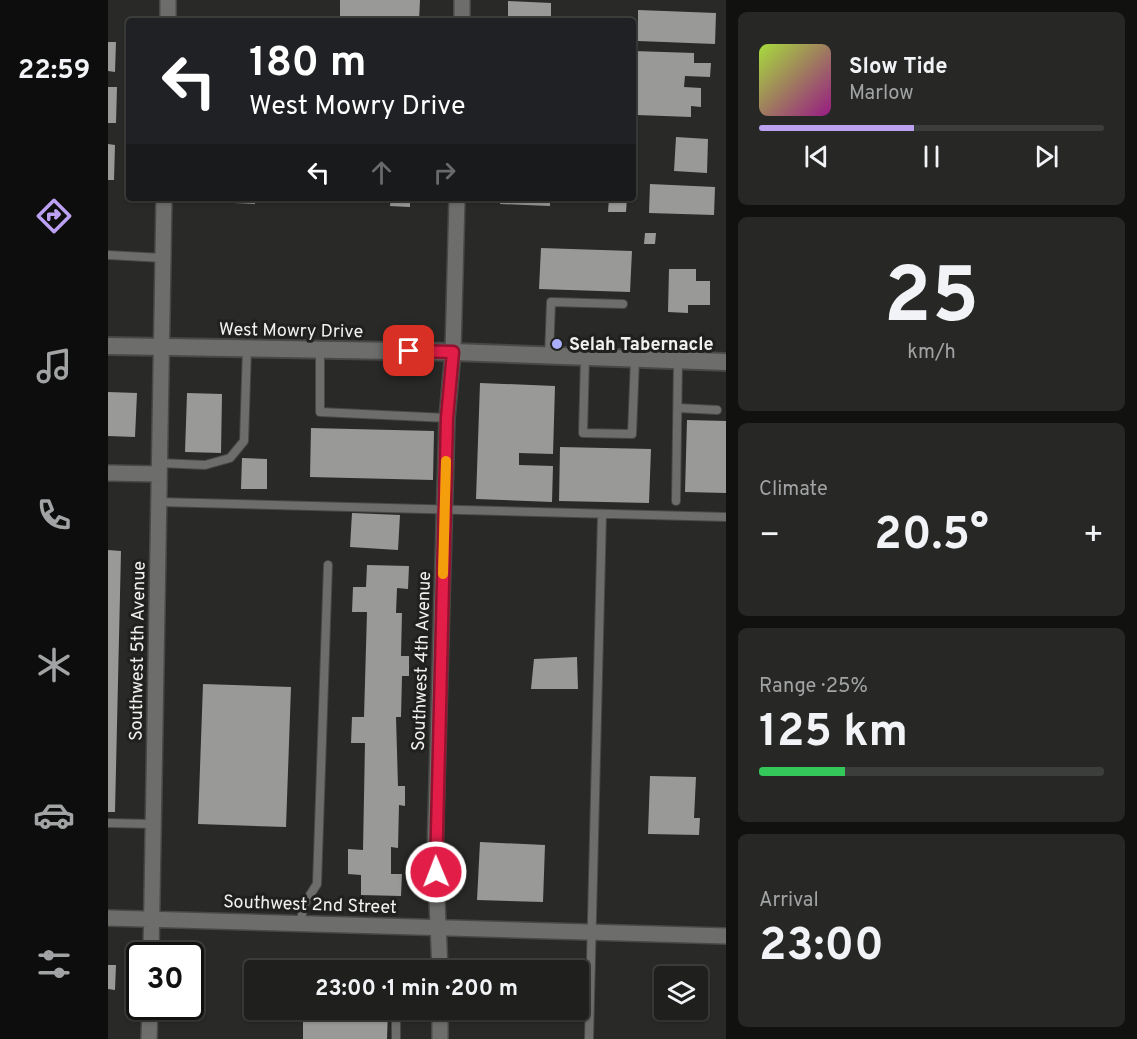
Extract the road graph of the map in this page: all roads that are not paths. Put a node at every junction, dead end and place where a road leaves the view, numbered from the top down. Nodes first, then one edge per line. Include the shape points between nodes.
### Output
1 (168, 0) edge
2 (462, 0) edge
3 (168, 18) edge
4 (462, 18) edge
5 (164, 201) edge
6 (457, 201) edge
7 (108, 255) edge
8 (163, 258) junction
9 (623, 304) dead end
10 (108, 346) edge
11 (161, 347) junction
12 (247, 349) junction
13 (320, 350) junction
14 (453, 352) junction
15 (549, 356) junction
16 (585, 357) junction
17 (635, 359) junction
18 (678, 361) junction
19 (726, 363) edge
20 (678, 408) junction
21 (717, 410) dead end
22 (447, 418) junction
23 (159, 469) junction
24 (108, 473) edge
25 (676, 501) dead end
26 (159, 502) junction
27 (444, 510) junction
28 (602, 514) junction
29 (726, 517) edge
30 (328, 565) dead end
31 (108, 823) edge
32 (154, 824) junction
33 (108, 918) edge
34 (152, 919) junction
35 (302, 923) junction
36 (438, 927) junction
37 (592, 932) junction
38 (726, 936) edge
39 (151, 942) edge
40 (440, 960) edge
41 (150, 1020) edge
42 (396, 1020) edge
43 (440, 1020) edge
44 (149, 1039) edge
45 (396, 1039) edge
46 (440, 1039) edge
47 (589, 1039) edge

1 - 3 street
2 - 4 street
5 - 8 street, Southwest 5th Avenue
6 - 14 street, Southwest 4th Avenue
7 - 8 lane
8 - 11 street, Southwest 5th Avenue
9 - 15 lane via 551,302
10 - 11 street, West Mowry Drive
11 - 12 street, West Mowry Drive
11 - 23 street, Southwest 5th Avenue
12 - 13 street, West Mowry Drive
12 - 23 lane via 244,441 230,458 206,465
13 - 14 street, West Mowry Drive
13 - 22 lane via 321,412
14 - 15 street, West Mowry Drive
14 - 22 street, Southwest 4th Avenue
15 - 16 street, West Mowry Drive
16 - 17 street, West Mowry Drive
16 - 17 lane via 583,433 632,434
17 - 18 street, West Mowry Drive
18 - 19 street, West Mowry Drive
18 - 20 lane
20 - 21 lane
20 - 25 lane
22 - 27 street, Southwest 4th Avenue
23 - 24 street
23 - 26 street, Southwest 5th Avenue
26 - 27 lane
26 - 32 street, Southwest 5th Avenue
27 - 28 lane
27 - 36 street, Southwest 4th Avenue via 435,854
28 - 29 lane
28 - 37 lane
30 - 35 lane via 316,884 303,906
31 - 32 lane
32 - 34 street, Southwest 5th Avenue
33 - 34 street, Southwest 2nd Street
34 - 35 street, Southwest 2nd Street
34 - 39 street, Southwest 5th Avenue
35 - 36 street, Southwest 2nd Street
36 - 37 street, Southwest 2nd Street
36 - 40 street, Southwest 4th Avenue
37 - 38 street, Southwest 2nd Street
37 - 47 lane
41 - 44 street
42 - 45 lane
43 - 46 street

